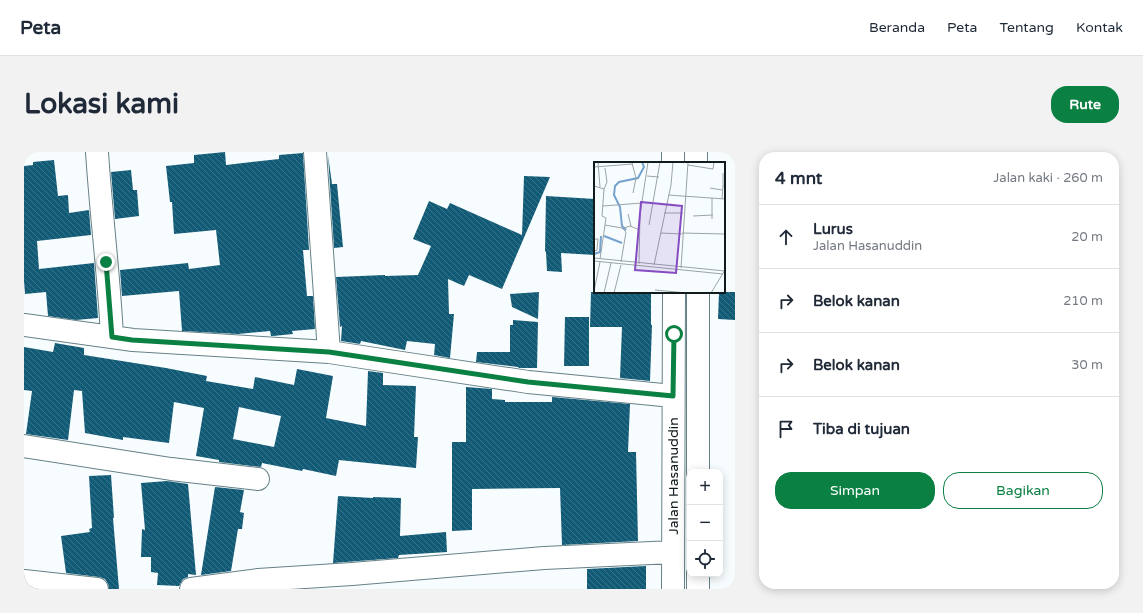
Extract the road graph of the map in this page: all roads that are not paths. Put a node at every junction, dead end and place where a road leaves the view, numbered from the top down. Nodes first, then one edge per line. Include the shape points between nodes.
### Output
1 (97, 152) edge
2 (315, 152) edge
3 (674, 293) edge
4 (698, 293) edge
5 (24, 325) edge
6 (112, 337) junction
7 (329, 352) junction
8 (673, 396) junction
9 (24, 446) edge
10 (698, 469) edge
11 (258, 479) dead end
12 (673, 552) junction
13 (698, 577) edge
14 (311, 582) edge
15 (32, 584) edge
16 (97, 589) edge
17 (191, 589) edge
18 (673, 589) edge
19 (698, 589) edge

1 - 6 street
2 - 7 street
3 - 8 street, Jalan Hasanuddin
4 - 10 street, Jalan Hasanuddin
5 - 6 street
6 - 7 street via 140,341
7 - 8 street via 528,382
8 - 12 street, Jalan Hasanuddin
9 - 11 street via 171,469
12 - 14 street via 544,558 352,574
12 - 18 street, Jalan Hasanuddin
13 - 19 street
14 - 17 street via 258,580
15 - 16 street

